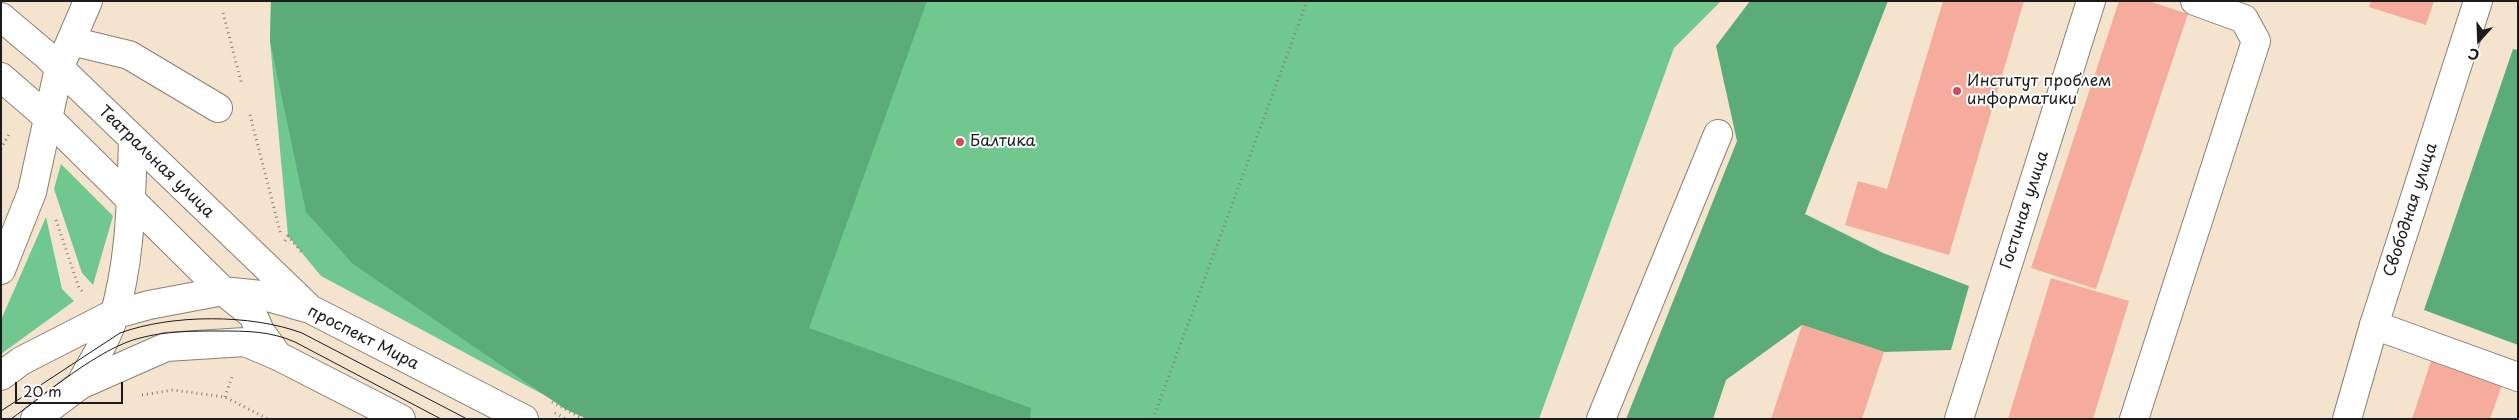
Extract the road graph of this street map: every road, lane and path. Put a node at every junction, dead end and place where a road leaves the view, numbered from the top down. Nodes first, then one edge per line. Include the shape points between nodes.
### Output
1 (88, 1) edge
2 (1307, 1) edge
3 (2091, 1) edge
4 (2195, 1) edge
5 (2478, 1) edge
6 (223, 13) dead end
7 (1, 17) edge
8 (71, 41) junction
9 (59, 68) junction
10 (1, 78) edge
11 (243, 89) dead end
12 (218, 108) dead end
13 (248, 108) dead end
14 (47, 117) junction
15 (6, 126) dead end
16 (1718, 134) dead end
17 (133, 140) junction
18 (1, 149) edge
19 (131, 201) junction
20 (283, 242) dead end
21 (1, 270) edge
22 (223, 291) junction
23 (310, 309) junction
24 (114, 314) junction
25 (2374, 325) junction
26 (278, 356) junction
27 (1, 376) edge
28 (2518, 377) edge
29 (80, 385) junction
30 (138, 396) dead end
31 (35, 419) edge
32 (268, 419) edge
33 (401, 419) edge
34 (524, 419) edge
35 (1152, 419) edge
36 (1601, 419) edge
37 (1959, 419) edge
38 (2134, 419) edge
39 (2347, 419) edge

1 - 8 main road
2 - 35 path
3 - 37 main road, Гостиная улица
4 - 38 main road via 2244,19 2256,41
5 - 25 main road, Свободная улица
6 - 11 path
7 - 9 main road, Театральная улица
8 - 9 main road
8 - 12 main road via 129,55
9 - 14 main road
9 - 17 main road, Театральная улица
10 - 14 main road
13 - 20 path
14 - 19 main road
14 - 21 main road via 40,166
15 - 18 path via 11,131
16 - 36 main road
17 - 19 main road
17 - 23 main road, Театральная улица
19 - 22 main road
19 - 24 main road via 131,228
22 - 23 main road, проспект Мира via 261,295
22 - 24 main road, проспект Мира
22 - 26 main road via 253,315 260,332
23 - 34 main road, проспект Мира
24 - 27 main road, проспект Мира via 21,361
24 - 29 main road
25 - 28 main road
25 - 39 main road, Свободная улица
26 - 29 main road via 245,342 166,347
26 - 33 main road
29 - 31 main road
30 - 32 path via 173,390 224,397

